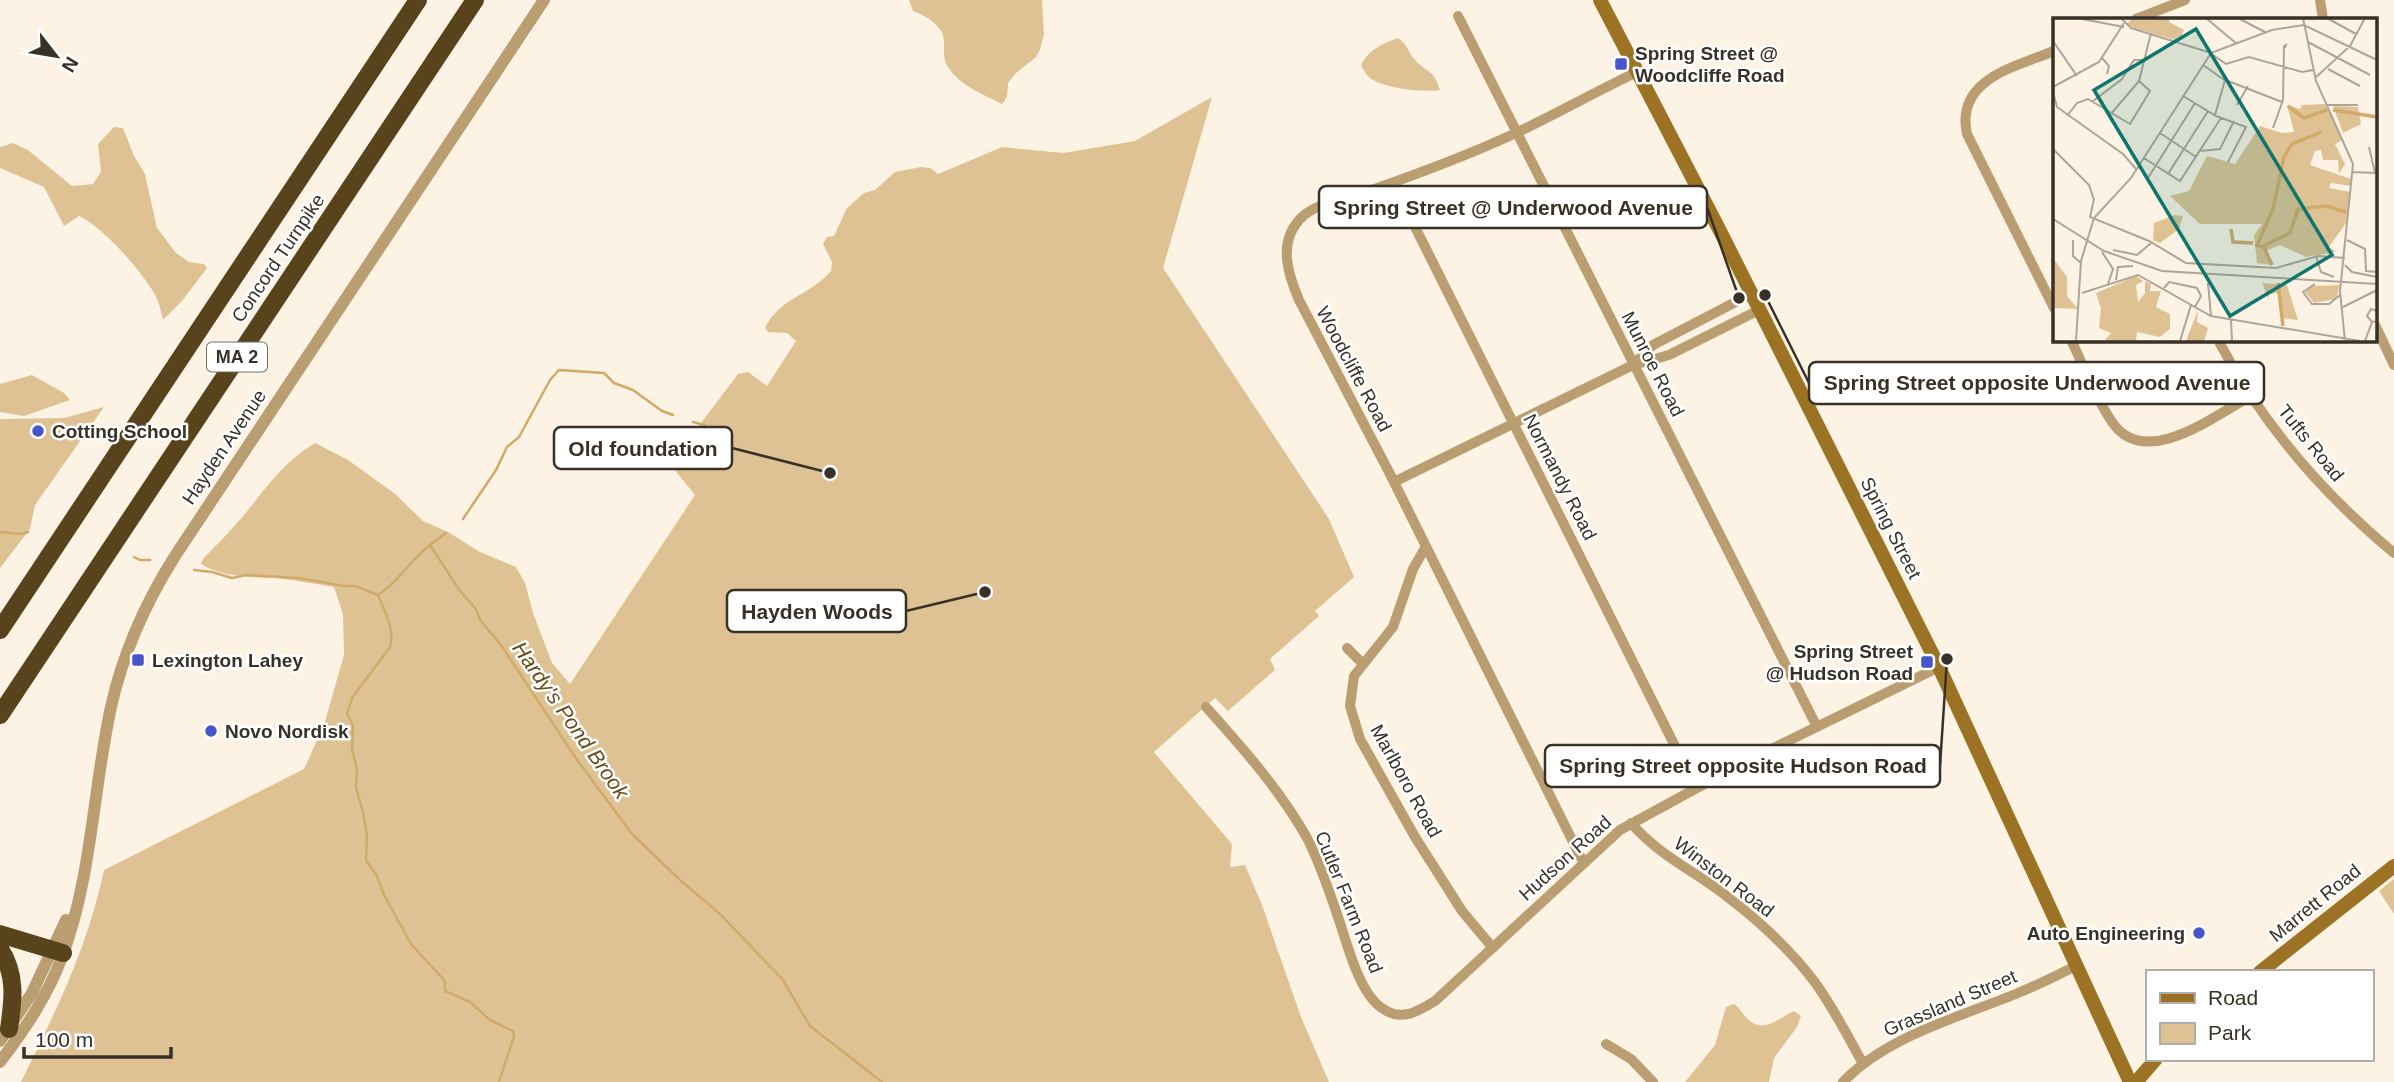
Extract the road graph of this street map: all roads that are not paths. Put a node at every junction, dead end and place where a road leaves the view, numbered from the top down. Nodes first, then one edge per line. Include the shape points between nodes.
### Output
1 (418, 0) edge
2 (475, 0) edge
3 (544, 0) edge
4 (1600, 0) edge
5 (2185, 0) edge
6 (2320, 0) edge
7 (1458, 16) dead end
8 (2139, 18) edge
9 (2323, 18) edge
10 (2053, 51) edge
11 (1637, 72) junction
12 (1517, 133) junction
13 (1393, 183) junction
14 (1751, 294) junction
15 (2053, 306) edge
16 (1759, 310) junction
17 (2376, 328) edge
18 (2072, 341) edge
19 (2219, 341) edge
20 (1633, 365) junction
21 (2394, 365) edge
22 (2251, 396) junction
23 (1514, 424) junction
24 (1394, 482) junction
25 (2394, 536) edge
26 (1425, 548) junction
27 (2390, 550) edge
28 (0, 630) edge
29 (1347, 648) dead end
30 (1362, 663) junction
31 (1939, 667) junction
32 (1206, 707) dead end
33 (0, 715) edge
34 (1817, 727) junction
35 (1696, 788) junction
36 (1632, 823) junction
37 (1583, 862) junction
38 (2394, 866) edge
39 (0, 934) edge
40 (1493, 947) junction
41 (0, 949) edge
42 (58, 951) junction
43 (2076, 966) junction
44 (2263, 970) edge
45 (1423, 1009) joint
46 (4, 1035) edge
47 (1606, 1044) dead end
48 (2154, 1061) edge
49 (0, 1062) edge
50 (1863, 1064) junction
51 (1653, 1082) edge
52 (1843, 1082) edge
53 (2130, 1082) edge
54 (2136, 1082) edge

1 - 28 highway, Concord Turnpike / MA 2
2 - 33 highway, Concord Turnpike / MA 2
3 - 42 street, Hayden Avenue via 157,586 127,651 113,700 88,853
4 - 11 main road, Spring Street
5 - 8 street
6 - 9 street
7 - 12 street, Munroe Road
10 - 15 street via 1980,85 1969,100 1965,122
11 - 12 street, Woodcliffe Road
11 - 14 main road, Spring Street
12 - 13 street, Woodcliffe Road
12 - 20 street, Munroe Road
13 - 23 street, Normandy Road
13 - 24 street, Woodcliffe Road via 1301,217 1286,247 1288,274 1298,300
14 - 16 main road, Spring Street
14 - 20 street via 1653,345
16 - 20 street via 1669,355
16 - 31 main road, Spring Street
17 - 21 street
18 - 22 street via 2113,424 2142,442 2168,440
19 - 22 street, Tufts Road
20 - 23 street
20 - 34 street, Munroe Road
22 - 27 street, Tufts Road via 2313,477
23 - 24 street
23 - 35 street, Normandy Road
24 - 26 street, Woodcliffe Road
25 - 27 street
26 - 30 street, Marlboro Road via 1393,627
26 - 37 street, Woodcliffe Road
29 - 30 street
30 - 40 street, Marlboro Road via 1351,684 1350,706 1360,739 1462,911
31 - 34 street, Hudson Road
31 - 43 main road, Spring Street
32 - 45 street, Cutler Farm Road via 1240,744 1307,839 1365,987 1380,1007 1397,1016
34 - 35 street, Hudson Road
35 - 36 street, Hudson Road
36 - 37 street, Hudson Road
36 - 50 street, Winston Road via 1646,840 1762,926 1813,980
37 - 40 street, Hudson Road
38 - 44 main road, Marrett Road
39 - 42 highway
40 - 45 street, Hudson Road
41 - 46 highway via 13,984
42 - 46 street, Hayden Avenue
42 - 49 street, Hayden Avenue via 40,1002
43 - 50 street, Grassland Street via 1898,1042
43 - 53 main road, Spring Street
47 - 51 street via 1631,1059
48 - 54 main road
50 - 52 street, Grassland Street

